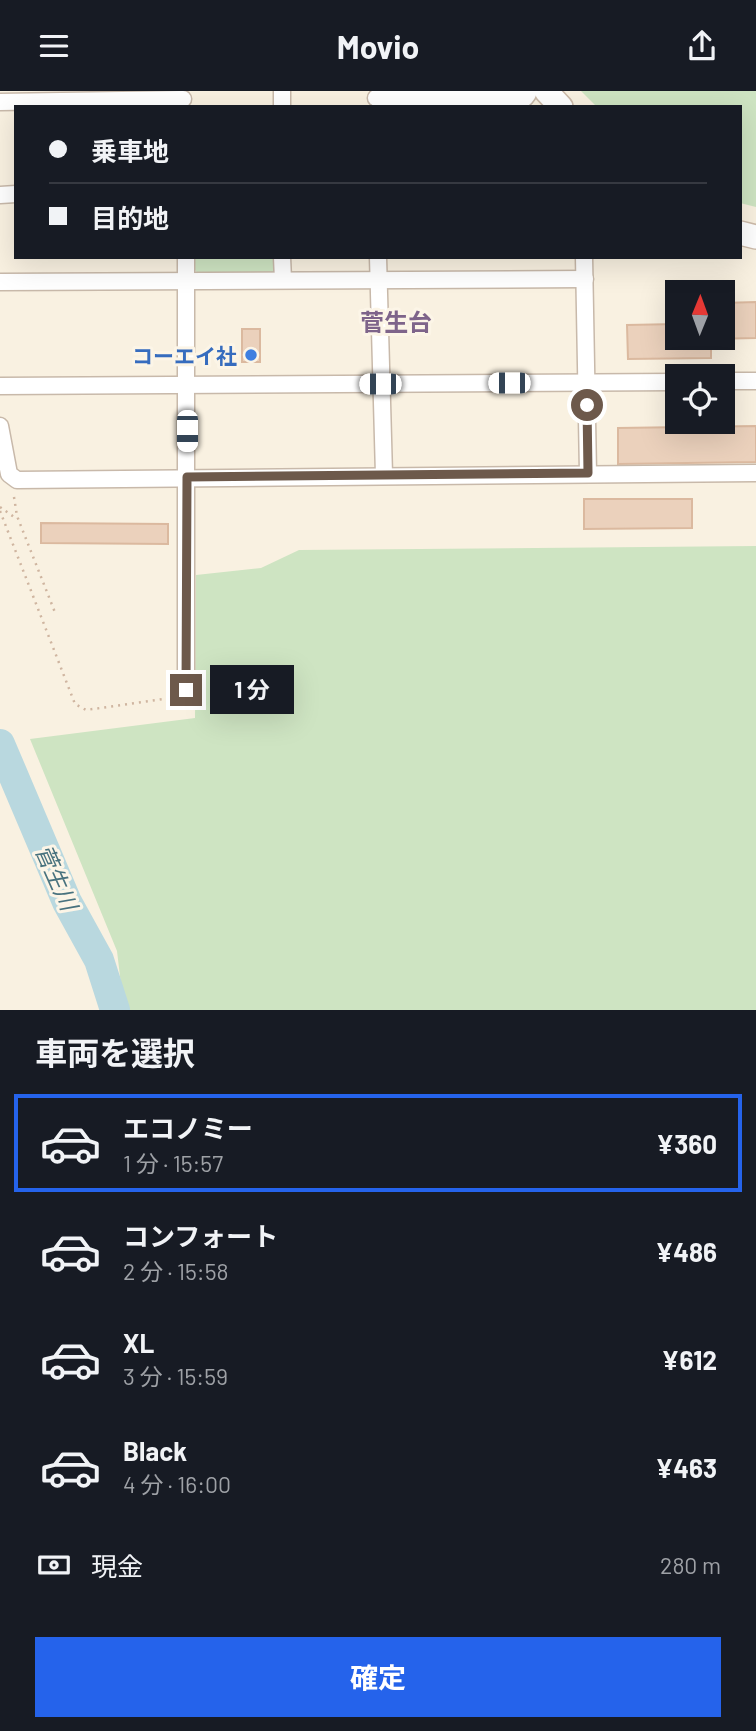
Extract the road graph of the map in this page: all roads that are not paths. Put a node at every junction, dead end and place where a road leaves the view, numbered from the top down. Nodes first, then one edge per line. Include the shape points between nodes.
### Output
1 (100, 95) edge
2 (534, 96) edge
3 (376, 98) edge
4 (183, 99) edge
5 (0, 102) edge
6 (556, 105) edge
7 (186, 259) edge
8 (282, 259) edge
9 (378, 259) edge
10 (584, 259) edge
11 (585, 279) junction
12 (283, 280) junction
13 (379, 280) junction
14 (186, 281) junction
15 (0, 282) edge
16 (735, 381) edge
17 (756, 381) edge
18 (665, 382) edge
19 (586, 383) junction
20 (187, 384) junction
21 (380, 384) junction
22 (0, 386) edge
23 (0, 426) edge
24 (588, 473) junction
25 (756, 473) edge
26 (384, 475) junction
27 (187, 477) junction
28 (186, 690) road end

1 - 4 street
1 - 5 street
2 - 3 street
2 - 6 main road
7 - 14 street
8 - 12 street
9 - 13 street
10 - 11 street
11 - 13 street
11 - 19 street
12 - 13 street
12 - 14 street
13 - 21 street
14 - 15 street
14 - 20 street
16 - 17 street
18 - 19 street
19 - 21 street
19 - 24 street
20 - 21 street
20 - 22 street
20 - 27 street
21 - 26 street
23 - 27 street via 9,474 17,480
24 - 25 street
24 - 26 street
26 - 27 street
27 - 28 street

